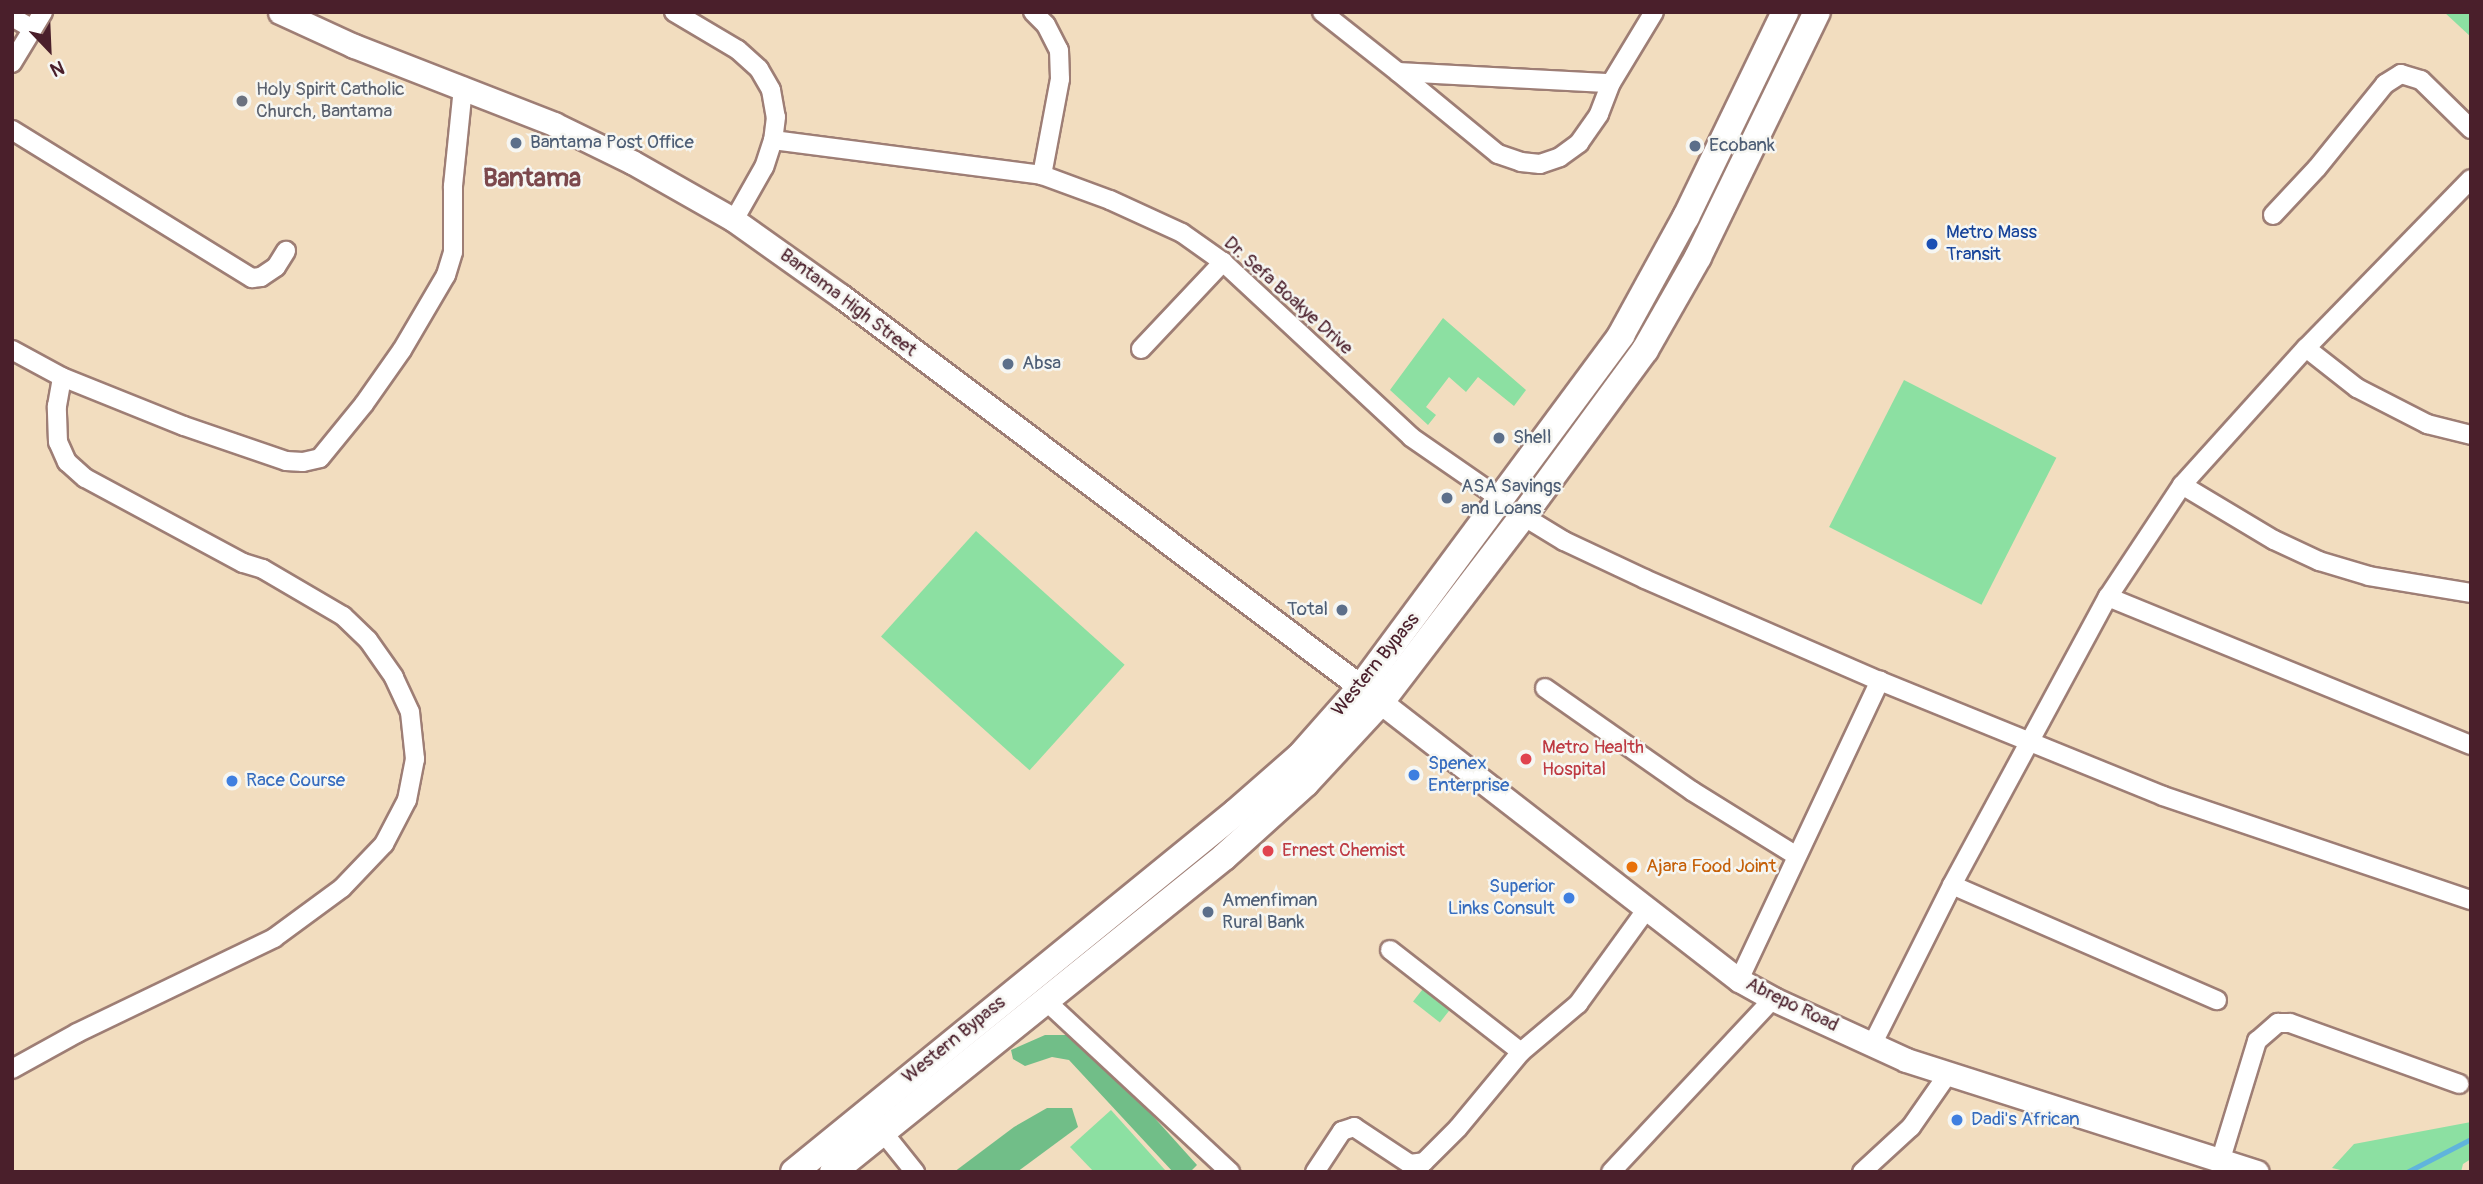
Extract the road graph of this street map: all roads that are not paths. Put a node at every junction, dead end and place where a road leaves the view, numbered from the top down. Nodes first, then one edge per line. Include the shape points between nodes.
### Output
1 (43, 12) edge
2 (280, 12) edge
3 (674, 12) edge
4 (1033, 12) edge
5 (1322, 12) edge
6 (1654, 12) edge
7 (1785, 12) edge
8 (1816, 12) edge
9 (12, 17) edge
10 (33, 29) junction
11 (12, 62) edge
12 (1398, 72) junction
13 (1611, 83) junction
14 (463, 86) junction
15 (2471, 128) edge
16 (12, 130) edge
17 (773, 140) junction
18 (1042, 175) junction
19 (2471, 178) edge
20 (2273, 215) dead end
21 (734, 220) junction
22 (286, 251) dead end
23 (1223, 262) junction
24 (1657, 273) junction
25 (1685, 282) junction
26 (2306, 348) junction
27 (1141, 349) dead end
28 (12, 350) edge
29 (62, 377) junction
30 (2471, 435) edge
31 (2182, 485) junction
32 (1499, 498) junction
33 (1523, 516) junction
34 (2471, 593) edge
35 (2108, 597) junction
36 (1880, 681) junction
37 (1545, 688) dead end
38 (1370, 695) junction
39 (2031, 740) junction
40 (2471, 745) edge
41 (1797, 856) junction
42 (1952, 885) junction
43 (2471, 900) edge
44 (1646, 910) junction
45 (1390, 950) dead end
46 (1739, 980) junction
47 (1773, 999) junction
48 (1045, 1000) junction
49 (2217, 1000) dead end
50 (1873, 1043) junction
51 (1521, 1052) junction
52 (12, 1069) edge
53 (1948, 1074) junction
54 (2459, 1084) dead end
55 (882, 1131) junction
56 (2220, 1162) junction
57 (794, 1172) edge
58 (832, 1172) edge
59 (915, 1172) edge
60 (1230, 1172) edge
61 (1315, 1172) edge
62 (1611, 1172) edge
63 (1862, 1172) edge
64 (2257, 1172) edge

1 - 10 street
2 - 14 main road, Bantama High Street via 354,46
3 - 17 street via 738,50 759,69 771,90 776,117
4 - 18 street via 1059,50 1060,79
5 - 12 street
6 - 13 street
7 - 24 highway, Western Bypass
8 - 25 highway, Western Bypass
9 - 10 street
10 - 11 street
12 - 13 street
12 - 13 street via 1498,154 1540,164 1579,143 1599,114
14 - 21 main road, Bantama High Street via 632,162
14 - 29 street via 453,186 453,252 446,275 402,350 320,458 303,462 264,454
15 - 20 street via 2421,80 2401,74 2385,84
16 - 22 street via 252,278 261,278 276,267
17 - 18 street, Dr. Sefa Boakye Drive
17 - 21 street via 764,167
18 - 23 street, Dr. Sefa Boakye Drive via 1182,233
19 - 26 street
21 - 38 main road, Bantama High Street
23 - 27 street
23 - 32 street, Dr. Sefa Boakye Drive via 1411,437
24 - 25 highway
24 - 32 highway, Western Bypass via 1621,335
25 - 33 highway, Western Bypass via 1645,350
26 - 30 street via 2357,388 2427,424
26 - 31 street
28 - 29 street
29 - 52 street via 58,442 66,462 144,511 263,569 343,616 368,640 394,677 410,712 415,759 407,800 384,844 342,888 274,938
31 - 34 street via 2319,561 2369,576
31 - 35 street
32 - 38 highway, Western Bypass
33 - 36 street via 1645,579
33 - 38 highway, Western Bypass
35 - 39 street
35 - 40 street
36 - 39 street
36 - 41 street
37 - 41 street via 1692,791
38 - 44 main road, Abrepo Road
38 - 48 highway, Western Bypass via 1340,749 1273,813
38 - 57 highway, Western Bypass via 1236,812
39 - 42 street
39 - 43 street via 2163,796
41 - 46 street
42 - 49 street
42 - 50 street
44 - 46 main road, Abrepo Road
44 - 51 street via 1577,1004
45 - 51 street
46 - 47 main road, Abrepo Road
47 - 50 main road, Abrepo Road
47 - 62 street
48 - 55 highway, Western Bypass
48 - 60 street
50 - 53 main road, Abrepo Road
51 - 61 street via 1424,1162 1410,1164 1354,1127 1342,1130
53 - 56 main road, Abrepo Road
53 - 63 street via 1911,1127
54 - 56 street via 2290,1023 2278,1023 2257,1041
55 - 58 highway, Western Bypass
55 - 59 street
56 - 64 main road, Abrepo Road

